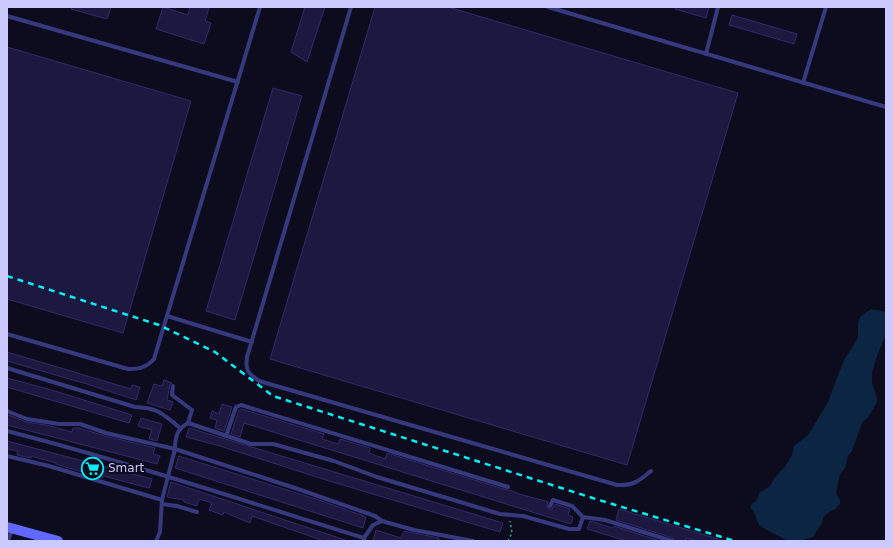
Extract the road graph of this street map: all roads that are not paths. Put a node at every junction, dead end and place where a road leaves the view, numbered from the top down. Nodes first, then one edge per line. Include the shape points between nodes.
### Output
1 (260, 7) edge
2 (351, 7) edge
3 (548, 7) edge
4 (718, 7) edge
5 (826, 7) edge
6 (7, 16) edge
7 (706, 54) junction
8 (238, 82) junction
9 (804, 83) junction
10 (886, 107) edge
11 (167, 316) junction
12 (7, 334) edge
13 (252, 342) junction
14 (7, 368) edge
15 (173, 386) dead end
16 (7, 411) edge
17 (188, 423) junction
18 (180, 428) junction
19 (7, 431) edge
20 (226, 436) junction
21 (175, 449) junction
22 (7, 456) edge
23 (651, 471) dead end
24 (168, 477) junction
25 (508, 486) dead end
26 (162, 502) junction
27 (550, 506) dead end
28 (197, 512) dead end
29 (583, 517) junction
30 (382, 521) junction
31 (9, 528) edge
32 (364, 539) edge
33 (51, 540) edge
34 (8, 541) edge
35 (156, 541) edge
36 (473, 541) edge
37 (672, 541) edge

1 - 8 lane
2 - 13 lane
3 - 7 lane
4 - 7 lane
5 - 9 lane
6 - 8 lane
7 - 9 lane
8 - 11 lane
9 - 10 lane
11 - 12 lane via 154,359 148,366 140,369 128,369
11 - 13 lane
13 - 23 lane via 246,367 250,375 259,381 617,485 628,486 641,480
14 - 18 lane via 135,407 160,411
15 - 17 lane via 172,395 192,410
16 - 21 lane via 27,419 80,424 106,433
17 - 18 lane
17 - 20 lane
18 - 21 lane
19 - 24 lane
20 - 25 lane via 236,407 242,405
20 - 29 lane via 251,444 273,444 334,461 398,484 500,514 523,516 569,529 579,529
21 - 24 lane
21 - 30 lane via 298,489 375,516
22 - 26 lane via 50,466
24 - 26 lane
24 - 32 lane
26 - 28 lane
26 - 35 lane via 160,532
27 - 29 lane via 553,500 572,506
29 - 37 lane via 605,520
30 - 32 lane via 373,525
30 - 36 lane
31 - 33 street
31 - 34 lane

